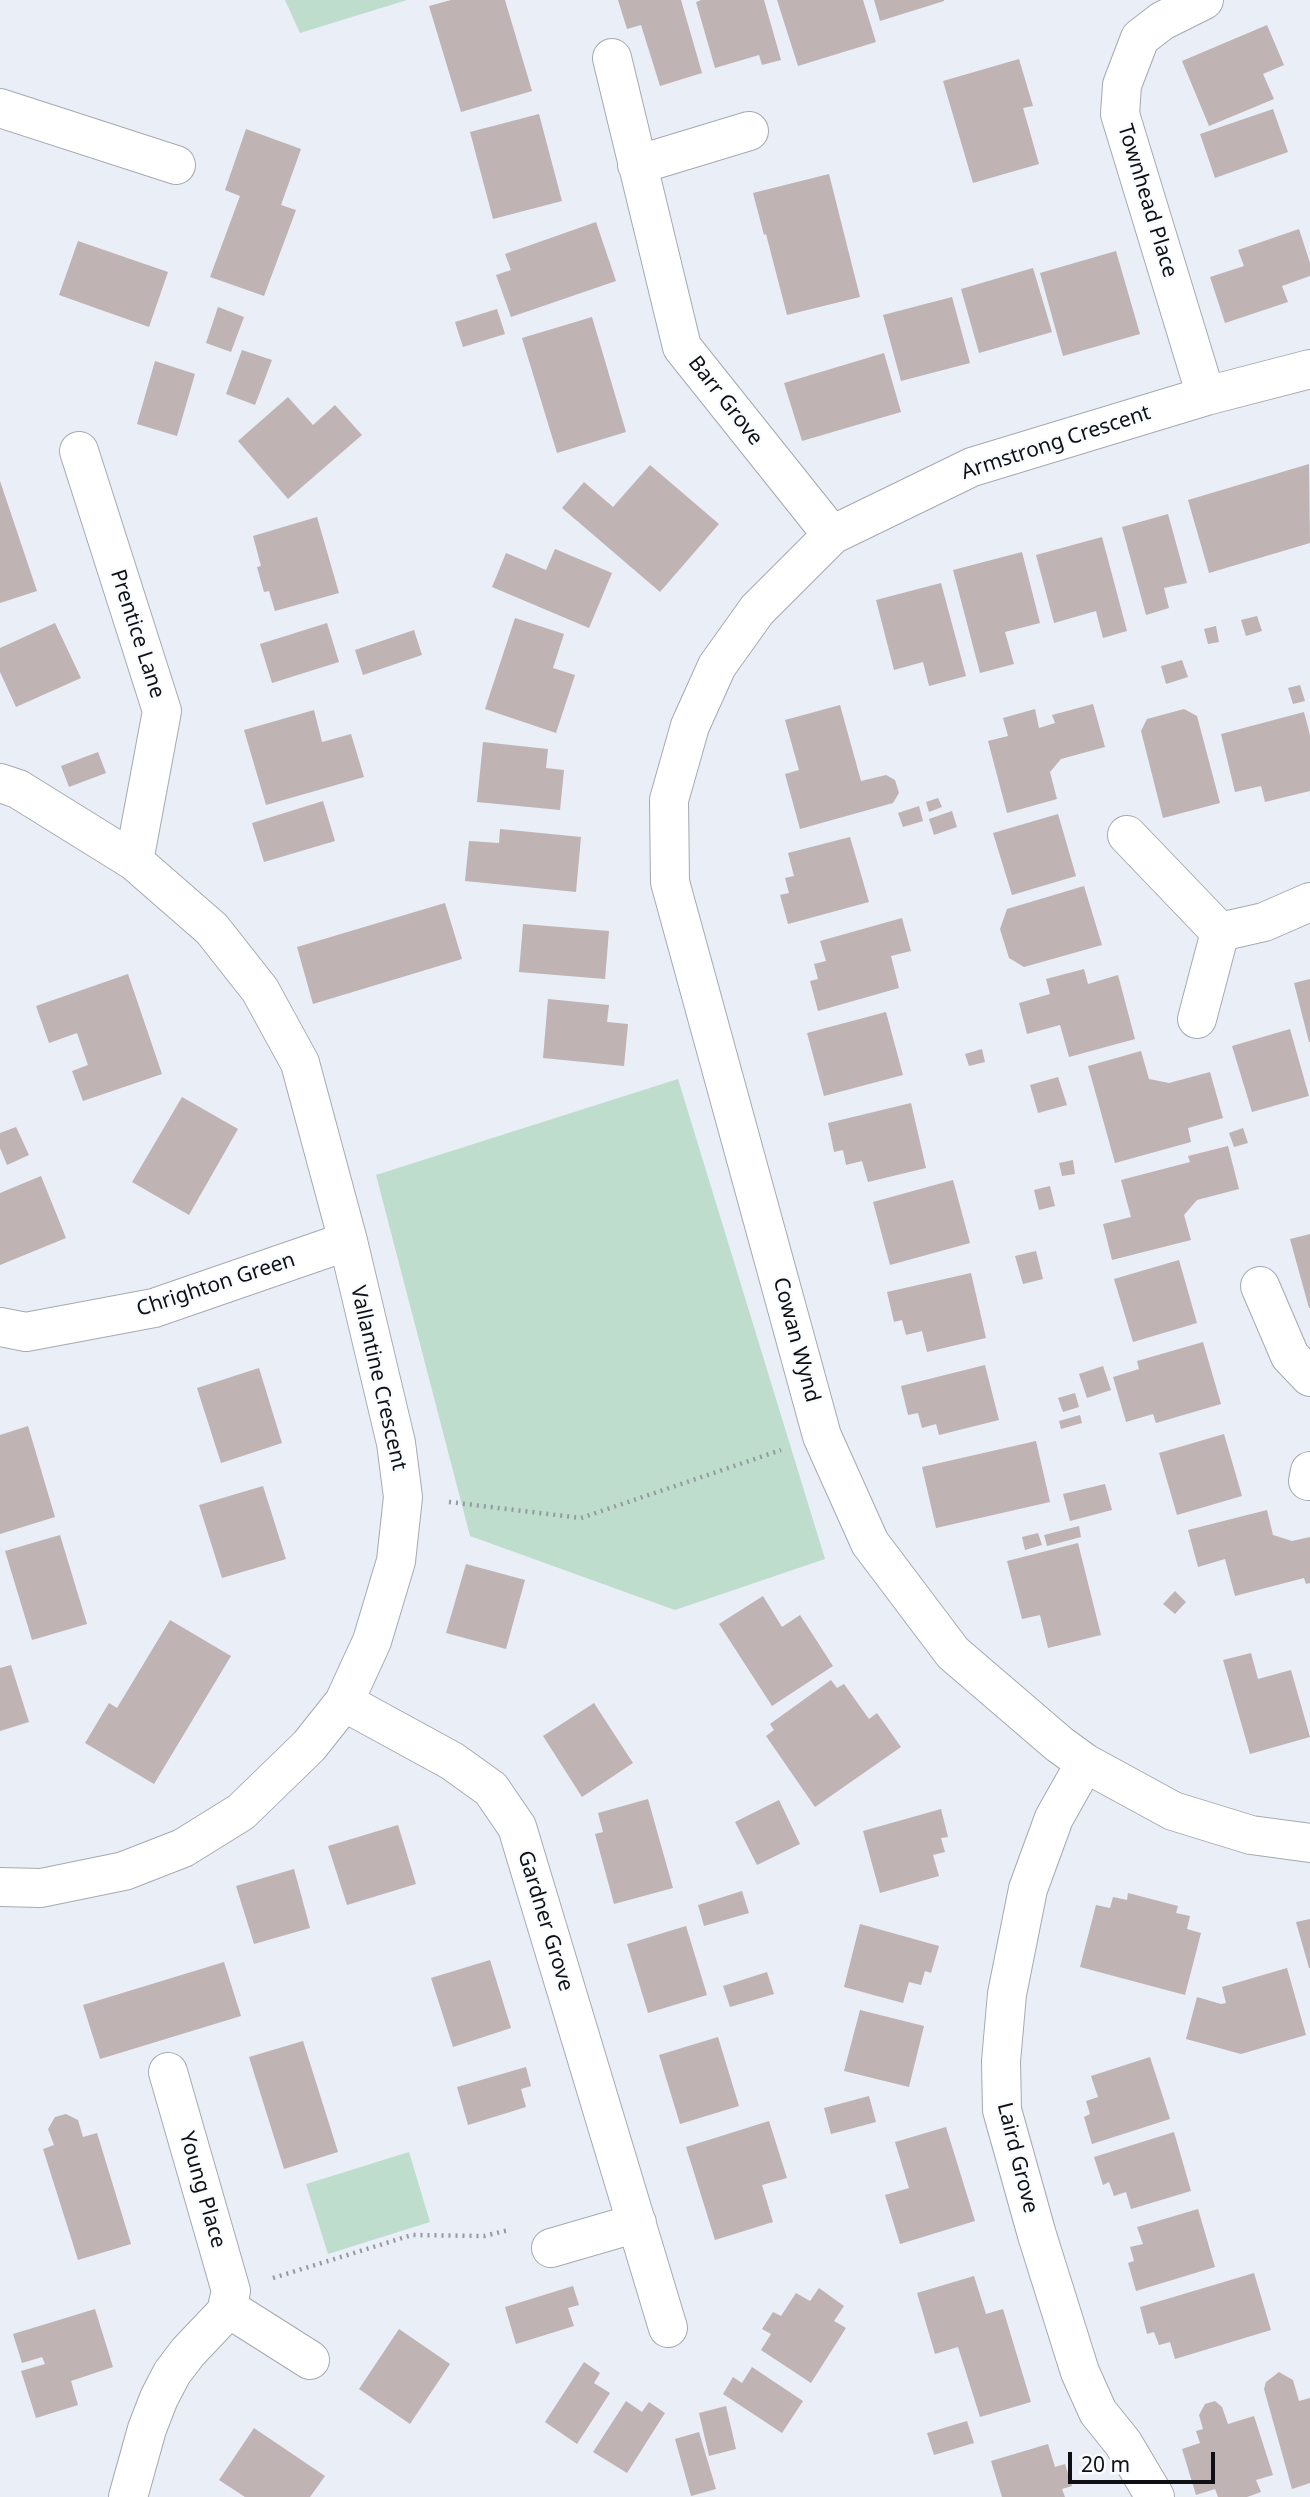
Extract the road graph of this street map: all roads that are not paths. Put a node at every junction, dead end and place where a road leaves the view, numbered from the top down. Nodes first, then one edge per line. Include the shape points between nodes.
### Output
1 (1204, 0) edge
2 (612, 58) dead end
3 (0, 108) edge
4 (749, 131) dead end
5 (176, 165) dead end
6 (637, 165) junction
7 (1310, 369) edge
8 (1206, 396) junction
9 (79, 451) dead end
10 (832, 536) junction
11 (757, 610) joint
12 (0, 783) edge
13 (1127, 835) dead end
14 (134, 860) junction
15 (1310, 902) edge
16 (1220, 933) junction
17 (1197, 1019) dead end
18 (348, 1241) junction
19 (1260, 1286) dead end
20 (0, 1327) edge
21 (1310, 1377) edge
22 (344, 1702) junction
23 (1085, 1763) junction
24 (1310, 1843) edge
25 (0, 1887) edge
26 (169, 2072) dead end
27 (636, 2223) junction
28 (551, 2248) road end
29 (229, 2299) junction
30 (668, 2328) dead end
31 (310, 2360) dead end
32 (128, 2497) edge
33 (1155, 2497) edge

1 - 8 street, Townhead Place via 1140,38 1122,85 1120,114
2 - 6 street, Barr Grove
3 - 5 street
4 - 6 street
6 - 10 street, Barr Grove via 682,347
7 - 8 street, Armstrong Crescent
8 - 10 street, Armstrong Crescent via 972,467
9 - 14 street, Prentice Lane via 162,711
10 - 11 street, Armstrong Crescent
11 - 23 street, Cowan Wynd via 717,666 690,726 669,800 670,881 822,1436 870,1543 953,1653
12 - 14 street, Vallantine Crescent via 18,789
13 - 16 street
14 - 18 street, Vallantine Crescent via 212,929 260,989 300,1063
15 - 16 street via 1264,922
16 - 17 street
18 - 20 street, Chrighton Green via 154,1308 26,1332
18 - 22 street, Vallantine Crescent via 396,1443 403,1497 396,1561 372,1641
19 - 21 street via 1290,1356
22 - 25 street, Vallantine Crescent via 309,1746 241,1812 183,1848 124,1871 41,1888
22 - 27 street, Gardner Grove via 462,1768 491,1789 517,1826
23 - 24 street, Cowan Wynd via 1172,1811 1251,1835
23 - 33 street, Laird Grove via 1054,1818 1028,1889 1007,1994 1002,2110 1080,2372 1098,2412
26 - 29 street, Young Place
27 - 28 street
27 - 30 street, Gardner Grove
29 - 31 street
29 - 32 street via 216,2324 188,2352 159,2398

